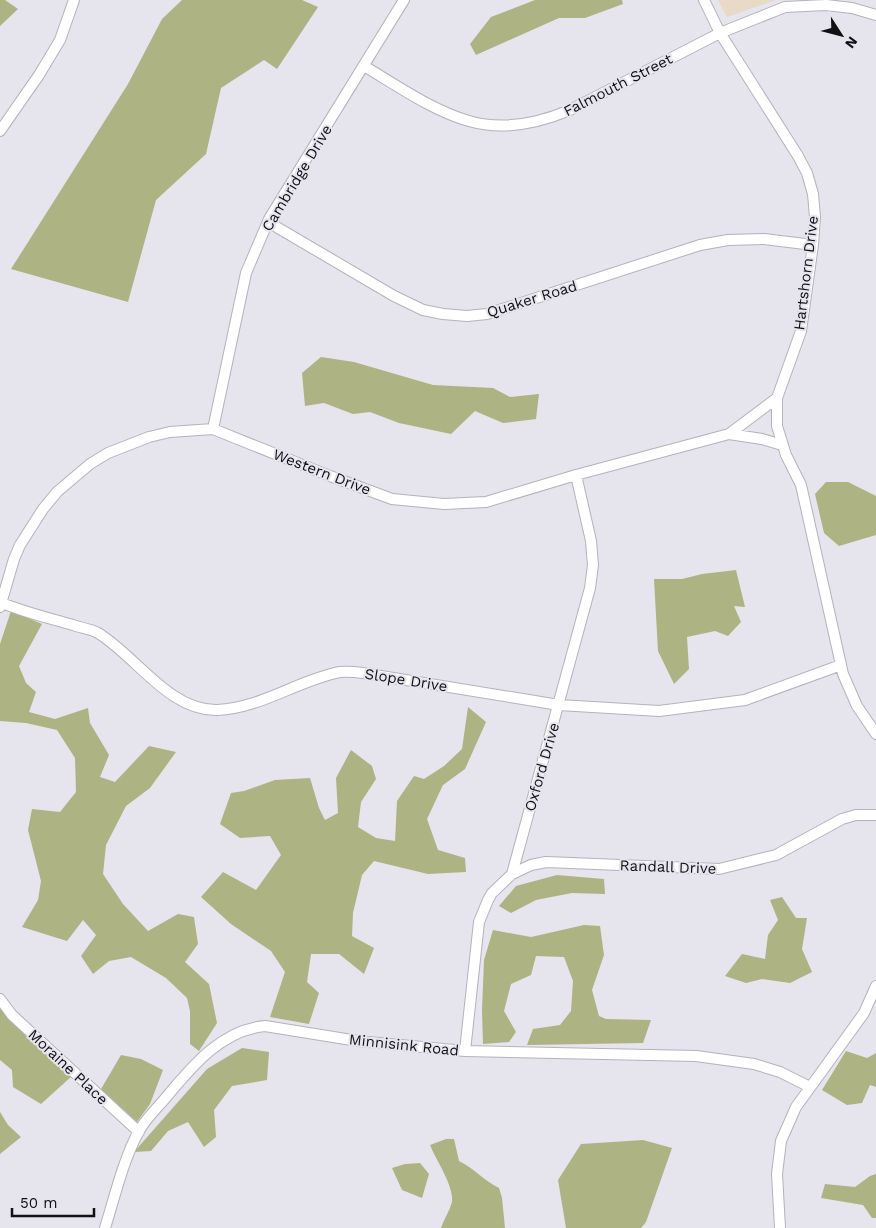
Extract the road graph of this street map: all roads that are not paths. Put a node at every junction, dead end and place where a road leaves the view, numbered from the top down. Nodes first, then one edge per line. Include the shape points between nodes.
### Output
1 (74, 0) edge
2 (404, 0) edge
3 (704, 0) edge
4 (876, 14) edge
5 (720, 33) junction
6 (364, 66) junction
7 (0, 131) edge
8 (268, 222) junction
9 (813, 245) junction
10 (777, 398) junction
11 (213, 429) junction
12 (729, 434) junction
13 (782, 445) junction
14 (576, 475) junction
15 (1, 604) edge
16 (841, 665) junction
17 (559, 705) junction
18 (876, 734) edge
19 (876, 815) edge
20 (512, 874) junction
21 (876, 986) edge
22 (0, 999) edge
23 (465, 1051) junction
24 (810, 1087) junction
25 (138, 1132) junction
26 (105, 1228) edge
27 (780, 1228) edge

1 - 7 street via 60,40
2 - 6 street, Cambridge Drive
3 - 5 street, Hartshorn Drive
4 - 5 street, Falmouth Street via 826,5 785,7
5 - 6 street, Falmouth Street via 570,110 550,118 517,124 493,125 470,121 439,108
5 - 9 street, Hartshorn Drive via 807,173 815,217
6 - 8 street, Cambridge Drive
8 - 9 street, Quaker Road via 401,300 423,310 467,316 487,314 700,245 764,239
8 - 11 street, Cambridge Drive via 246,273
9 - 10 street, Hartshorn Drive via 800,331
10 - 12 street, Western Drive
10 - 13 street, Hartshorn Drive via 777,426
11 - 14 street, Western Drive via 392,499 444,504 486,502
11 - 15 street, Western Drive via 170,432 135,442 108,453 73,478 57,492 30,526 14,559
12 - 13 street, Western Drive
12 - 14 street, Western Drive
13 - 16 street, Hartshorn Drive via 800,485
14 - 17 street, Oxford Drive via 591,542 592,564 584,616
15 - 17 street, Slope Drive via 96,632 178,698 215,710 247,706 310,680 342,672
16 - 17 street, Slope Drive via 744,700 659,711
16 - 18 street, Hartshorn Drive via 857,706
17 - 20 street, Oxford Drive
19 - 20 street, Randall Drive via 842,819 776,855 719,870 546,862
20 - 23 street via 492,893 479,922
21 - 24 street via 864,1013
22 - 25 street, Moraine Place via 12,1015
23 - 24 street, Minnisink Road via 696,1056 754,1064
23 - 25 street, Minnisink Road via 252,1027 210,1050
24 - 27 street via 796,1107 781,1141 777,1174
25 - 26 street, Minnisink Road

